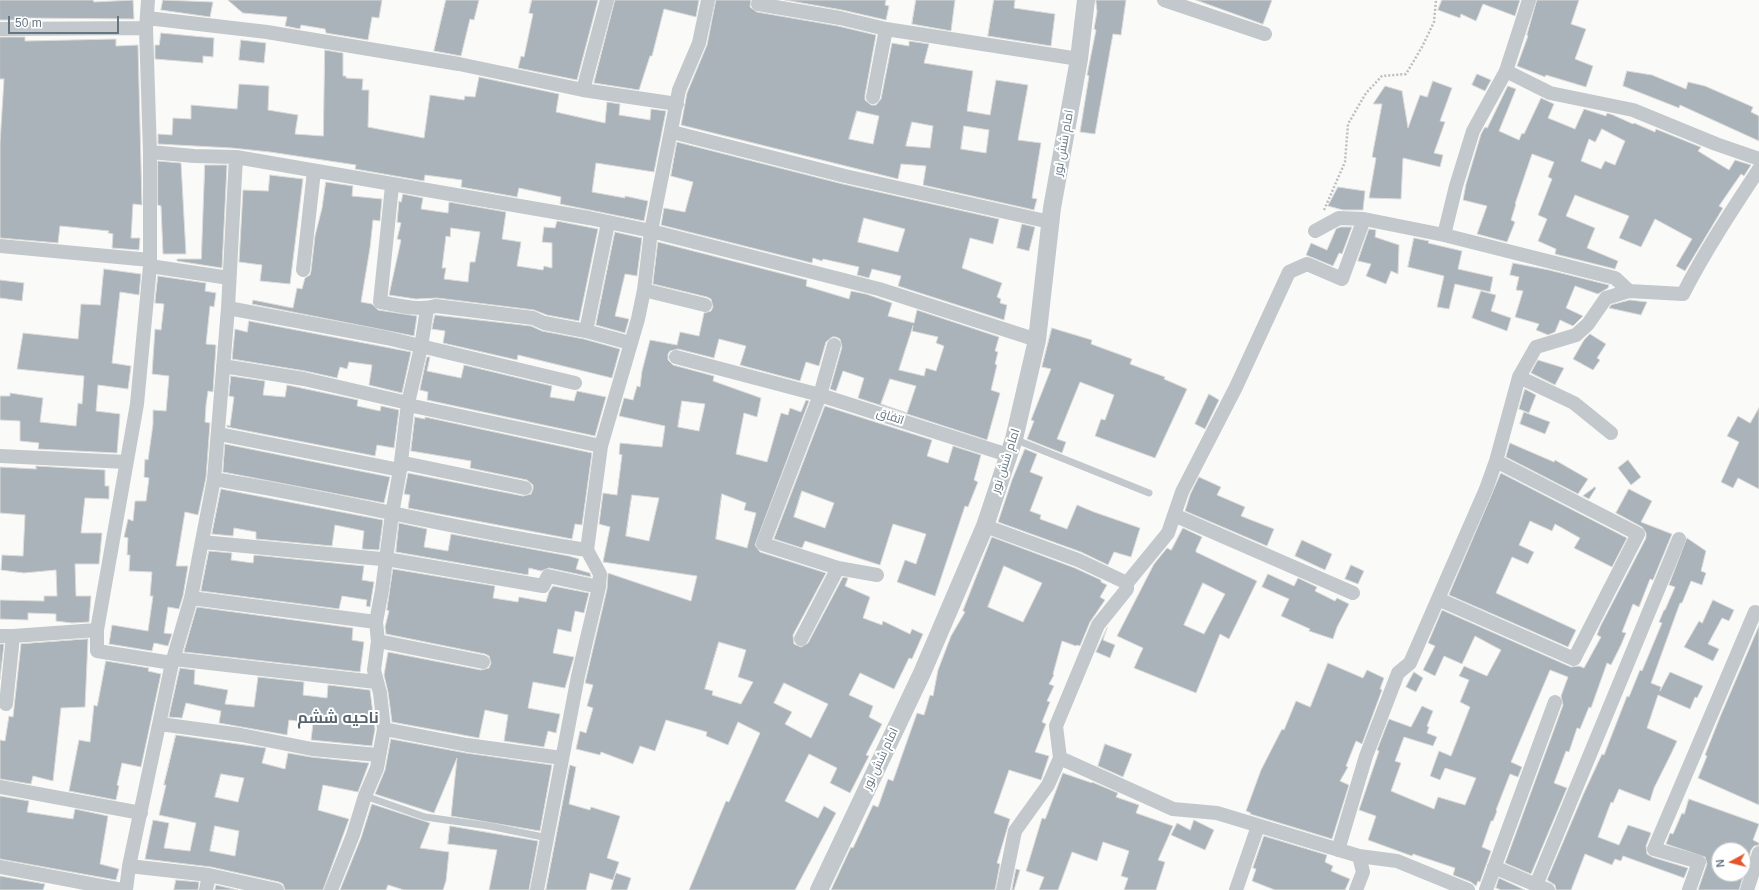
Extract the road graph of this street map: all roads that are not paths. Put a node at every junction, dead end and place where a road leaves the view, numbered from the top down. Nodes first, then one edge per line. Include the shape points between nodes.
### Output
1 (148, 0) edge
2 (607, 0) edge
3 (708, 0) edge
4 (1086, 0) edge
5 (1164, 0) edge
6 (1529, 0) edge
7 (758, 4) dead end
8 (779, 4) edge
9 (146, 23) junction
10 (0, 29) edge
11 (886, 29) junction
12 (1265, 34) dead end
13 (1079, 59) junction
14 (1506, 71) junction
15 (583, 90) junction
16 (873, 97) dead end
17 (676, 104) junction
18 (672, 132) junction
19 (150, 152) junction
20 (236, 157) junction
21 (1759, 158) edge
22 (1759, 169) edge
23 (314, 171) junction
24 (392, 186) junction
25 (1364, 219) junction
26 (1050, 222) junction
27 (608, 223) junction
28 (651, 231) junction
29 (1315, 231) road end
30 (1444, 235) junction
31 (0, 246) edge
32 (150, 263) junction
33 (303, 270) dead end
34 (229, 278) junction
35 (644, 290) junction
36 (1629, 291) junction
37 (705, 305) dead end
38 (228, 308) junction
39 (428, 309) junction
40 (586, 331) junction
41 (1037, 340) junction
42 (630, 343) junction
43 (834, 345) dead end
44 (421, 347) junction
45 (676, 357) dead end
46 (223, 366) junction
47 (1519, 378) junction
48 (576, 383) dead end
49 (820, 394) junction
50 (408, 403) junction
51 (1611, 433) dead end
52 (219, 434) junction
53 (601, 446) junction
54 (1011, 447) junction
55 (0, 456) edge
56 (1496, 460) junction
57 (126, 462) junction
58 (400, 470) junction
59 (214, 479) junction
60 (525, 488) dead end
61 (1149, 493) dead end
62 (392, 514) junction
63 (1174, 515) junction
64 (985, 526) junction
65 (1679, 539) dead end
66 (202, 542) junction
67 (587, 550) junction
68 (386, 560) junction
69 (838, 568) junction
70 (877, 575) dead end
71 (1127, 583) junction
72 (599, 587) junction
73 (1353, 593) dead end
74 (191, 598) junction
75 (1438, 599) junction
76 (1754, 612) dead end
77 (376, 622) junction
78 (97, 630) junction
79 (6, 636) edge
80 (801, 639) dead end
81 (378, 641) junction
82 (173, 661) junction
83 (484, 662) dead end
84 (376, 682) junction
85 (1555, 702) dead end
86 (6, 704) dead end
87 (160, 724) junction
88 (384, 729) junction
89 (378, 755) junction
90 (562, 758) junction
91 (1060, 758) junction
92 (0, 787) edge
93 (365, 796) junction
94 (140, 813) junction
95 (1258, 826) junction
96 (548, 838) junction
97 (1338, 850) junction
98 (1759, 852) edge
99 (1359, 856) junction
100 (129, 866) junction
101 (0, 867) edge
102 (1494, 867) junction
103 (209, 875) junction
104 (1542, 887) edge
105 (122, 890) edge
106 (126, 890) edge
107 (206, 890) edge
108 (277, 890) edge
109 (332, 890) edge
110 (537, 890) edge
111 (820, 890) edge
112 (1003, 890) edge
113 (1236, 890) edge
114 (1356, 890) edge
115 (1468, 890) edge
116 (1486, 890) edge
117 (1689, 890) edge
118 (1747, 890) edge

1 - 9 street
2 - 15 street
3 - 17 street via 699,43 679,90
4 - 13 street, امام شش نور
5 - 12 street
6 - 14 street
7 - 8 street
8 - 11 street
9 - 10 street
9 - 15 street via 268,32 459,64
9 - 19 street
11 - 13 street
11 - 16 street
13 - 26 street, امام شش نور
14 - 21 street via 1550,93 1633,110 1716,144
14 - 30 street via 1473,131
15 - 17 street
17 - 18 street
18 - 26 street via 845,176
18 - 28 street
19 - 20 street
19 - 32 street
20 - 23 street
20 - 34 street
22 - 36 street via 1694,271 1683,294
23 - 24 street
23 - 33 street
24 - 27 street
24 - 39 street via 380,302
25 - 29 street via 1339,218
25 - 30 street
25 - 63 street via 1342,279 1308,264 1289,272 1236,387 1182,492
26 - 41 street, امام شش نور
27 - 28 street
27 - 40 street
28 - 35 street
28 - 41 street via 879,289
30 - 36 street via 1616,278
31 - 32 street
32 - 34 street
32 - 57 street via 137,404
34 - 38 street
35 - 37 street
35 - 42 street
36 - 47 street via 1606,298 1588,324 1576,335 1536,347
38 - 44 street via 387,338
38 - 46 street
39 - 40 street via 436,306 533,318 544,324
39 - 44 street
40 - 42 street
41 - 54 street, امام شش نور
42 - 53 street
43 - 49 street
44 - 48 street
44 - 50 street
45 - 49 street, اتفاق
46 - 50 street via 304,379
46 - 52 street
47 - 51 street via 1574,403
47 - 56 street
49 - 54 street, اتفاق
49 - 69 street via 763,544
50 - 53 street via 456,417
50 - 58 street
52 - 58 street
52 - 59 street
53 - 67 street
54 - 61 lane
54 - 64 street, امام شش نور
55 - 57 street
56 - 75 street
56 - 75 street via 1638,534 1574,659
57 - 78 street
58 - 60 street via 404,463
58 - 62 street
59 - 62 street via 293,492
59 - 66 street
62 - 67 street
62 - 68 street
63 - 71 street via 1168,533
63 - 73 street
64 - 71 street via 1078,560
64 - 111 street, امام شش نور via 922,673
65 - 104 street
66 - 68 street
66 - 74 street
67 - 72 street via 600,574
68 - 72 street via 543,586 548,576
68 - 77 street
69 - 70 street
69 - 80 street
71 - 91 street via 1127,589 1098,625 1056,726
72 - 90 street
74 - 77 street
74 - 82 street
75 - 97 street via 1410,663 1398,673 1366,756
76 - 117 street via 1654,849 1699,862
77 - 81 street
78 - 79 street
78 - 82 street via 97,651
79 - 86 street
81 - 83 street
81 - 84 street via 374,670
82 - 84 street
82 - 87 street
84 - 88 street via 380,692
85 - 102 street
87 - 89 street via 241,735 312,749
87 - 94 street
88 - 89 street
88 - 90 street via 467,745
89 - 93 street via 377,768
90 - 96 street
91 - 95 street via 1173,809 1218,813
91 - 112 street via 1048,785 1015,831
92 - 94 street
93 - 96 lane via 425,817
93 - 109 street
94 - 100 street
95 - 97 street
95 - 113 street
96 - 110 street
97 - 99 street
98 - 118 street
99 - 114 street via 1363,872
99 - 115 street via 1397,861
100 - 103 street
100 - 106 street
101 - 105 street
102 - 104 street
102 - 116 street
103 - 107 street
103 - 108 street

